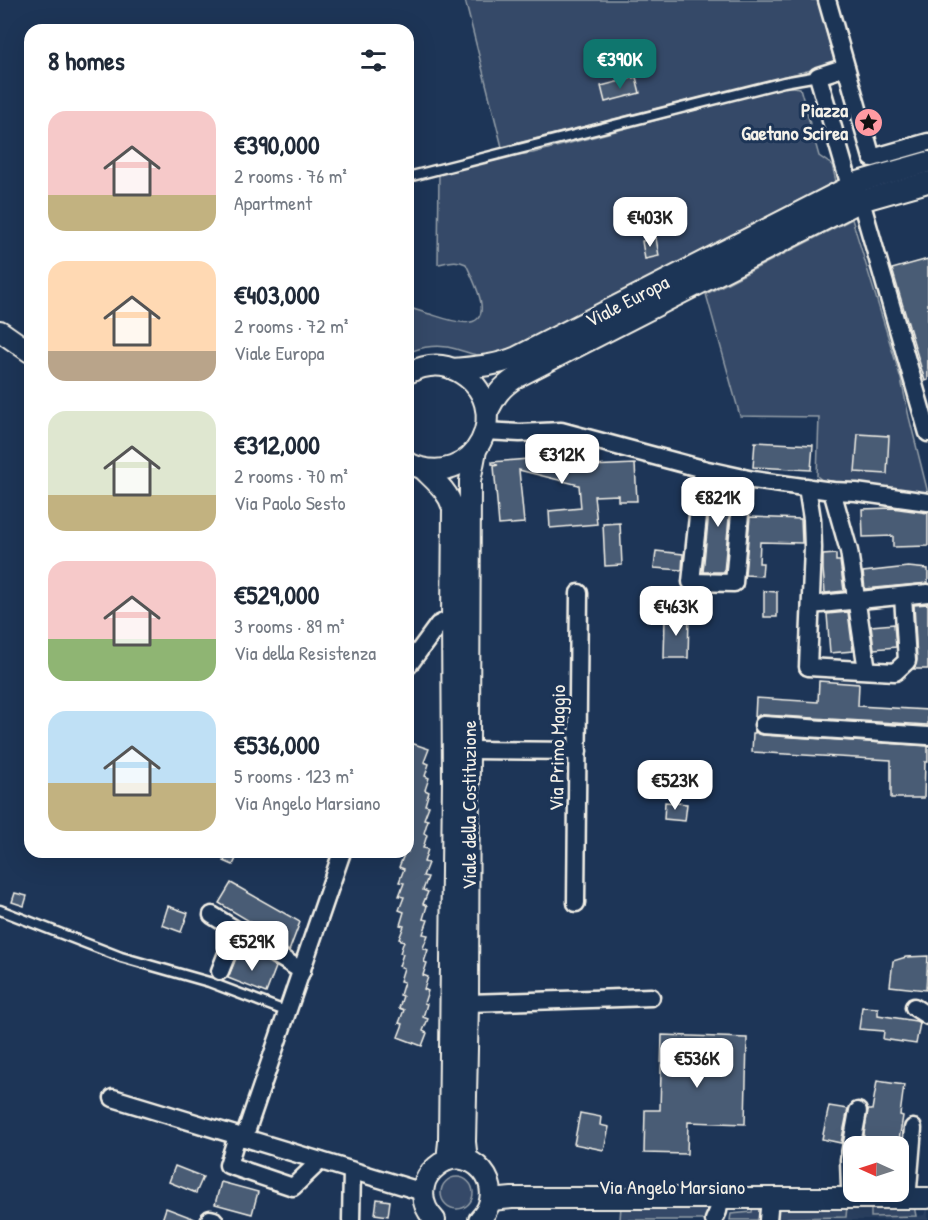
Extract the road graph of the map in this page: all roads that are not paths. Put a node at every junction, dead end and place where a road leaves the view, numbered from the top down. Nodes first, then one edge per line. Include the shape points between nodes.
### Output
1 (827, 0) edge
2 (846, 67) junction
3 (818, 76) junction
4 (928, 142) edge
5 (928, 162) edge
6 (414, 175) edge
7 (928, 182) edge
8 (856, 193) junction
9 (0, 331) edge
10 (24, 348) edge
11 (453, 369) junction
12 (414, 370) edge
13 (486, 422) junction
14 (928, 433) edge
15 (476, 450) junction
16 (415, 466) edge
17 (702, 469) junction
18 (743, 478) junction
19 (807, 487) junction
20 (832, 491) junction
21 (928, 502) edge
22 (579, 593) dead end
23 (928, 593) edge
24 (903, 596) junction
25 (857, 601) junction
26 (811, 605) junction
27 (452, 618) junction
28 (414, 658) edge
29 (867, 670) junction
30 (763, 725) dead end
31 (928, 735) edge
32 (470, 750) junction
33 (578, 751) junction
34 (340, 858) edge
35 (576, 903) dead end
36 (0, 910) edge
37 (212, 915) dead end
38 (236, 931) junction
39 (220, 971) dead end
40 (302, 971) junction
41 (651, 997) dead end
42 (468, 1003) junction
43 (288, 1012) junction
44 (113, 1098) dead end
45 (858, 1111) dead end
46 (913, 1128) dead end
47 (853, 1136) edge
48 (241, 1137) junction
49 (909, 1152) edge
50 (467, 1160) junction
51 (320, 1161) junction
52 (447, 1161) junction
53 (352, 1171) junction
54 (843, 1188) edge
55 (909, 1188) edge
56 (928, 1188) edge
57 (423, 1192) junction
58 (491, 1193) junction
59 (770, 1198) junction
60 (928, 1198) edge
61 (719, 1212) edge
62 (351, 1220) edge
63 (435, 1220) edge
64 (481, 1220) edge
65 (768, 1220) edge

1 - 2 street
2 - 3 street
2 - 4 street via 872,158
3 - 6 lane
3 - 8 street
5 - 8 street, Viale Europa via 861,181
7 - 8 street, Viale Europa
8 - 11 street, Viale Europa via 517,357 486,367
8 - 13 street, Viale Europa via 517,377 497,392
8 - 14 street
9 - 10 street
11 - 12 street, Viale Europa via 438,365
11 - 13 street via 476,386 483,399
13 - 15 street, Viale Europa
13 - 17 street via 520,433 561,431
15 - 16 street via 468,459 446,469
15 - 32 street, Viale della Costituzione via 470,482
16 - 27 street, Viale della Costituzione via 445,491 453,508
17 - 18 street
17 - 18 street via 691,582 734,584
18 - 19 street
19 - 20 street
19 - 26 street via 813,548
20 - 21 street
20 - 25 street via 849,551
22 - 33 street, Via Primo Maggio
23 - 24 street
24 - 25 street
24 - 29 street via 907,661 895,672
25 - 26 street
25 - 29 street
26 - 29 street via 808,668
27 - 28 street via 438,625
27 - 52 street, Viale della Costituzione
30 - 31 street
32 - 33 street
32 - 42 street, Viale della Costituzione
33 - 35 street, Via Primo Maggio
34 - 40 street
36 - 43 lane via 121,957 209,982
37 - 38 street
38 - 39 street
38 - 40 street
40 - 43 street
41 - 42 street
42 - 50 street, Viale della Costituzione
43 - 48 street
44 - 48 street
45 - 47 street
46 - 49 street
48 - 51 street
48 - 51 street via 228,1165 293,1187
50 - 52 street
50 - 58 street via 483,1170
51 - 53 street
52 - 57 street via 430,1172
53 - 57 street
53 - 62 street
54 - 58 street, Via Angelo Marsiano
55 - 56 street
57 - 63 street via 427,1211
58 - 61 street, Via Angelo Marsiano via 512,1198
58 - 64 street via 488,1210
59 - 60 street, Via Angelo Marsiano
59 - 61 street, Via Angelo Marsiano
59 - 65 street

